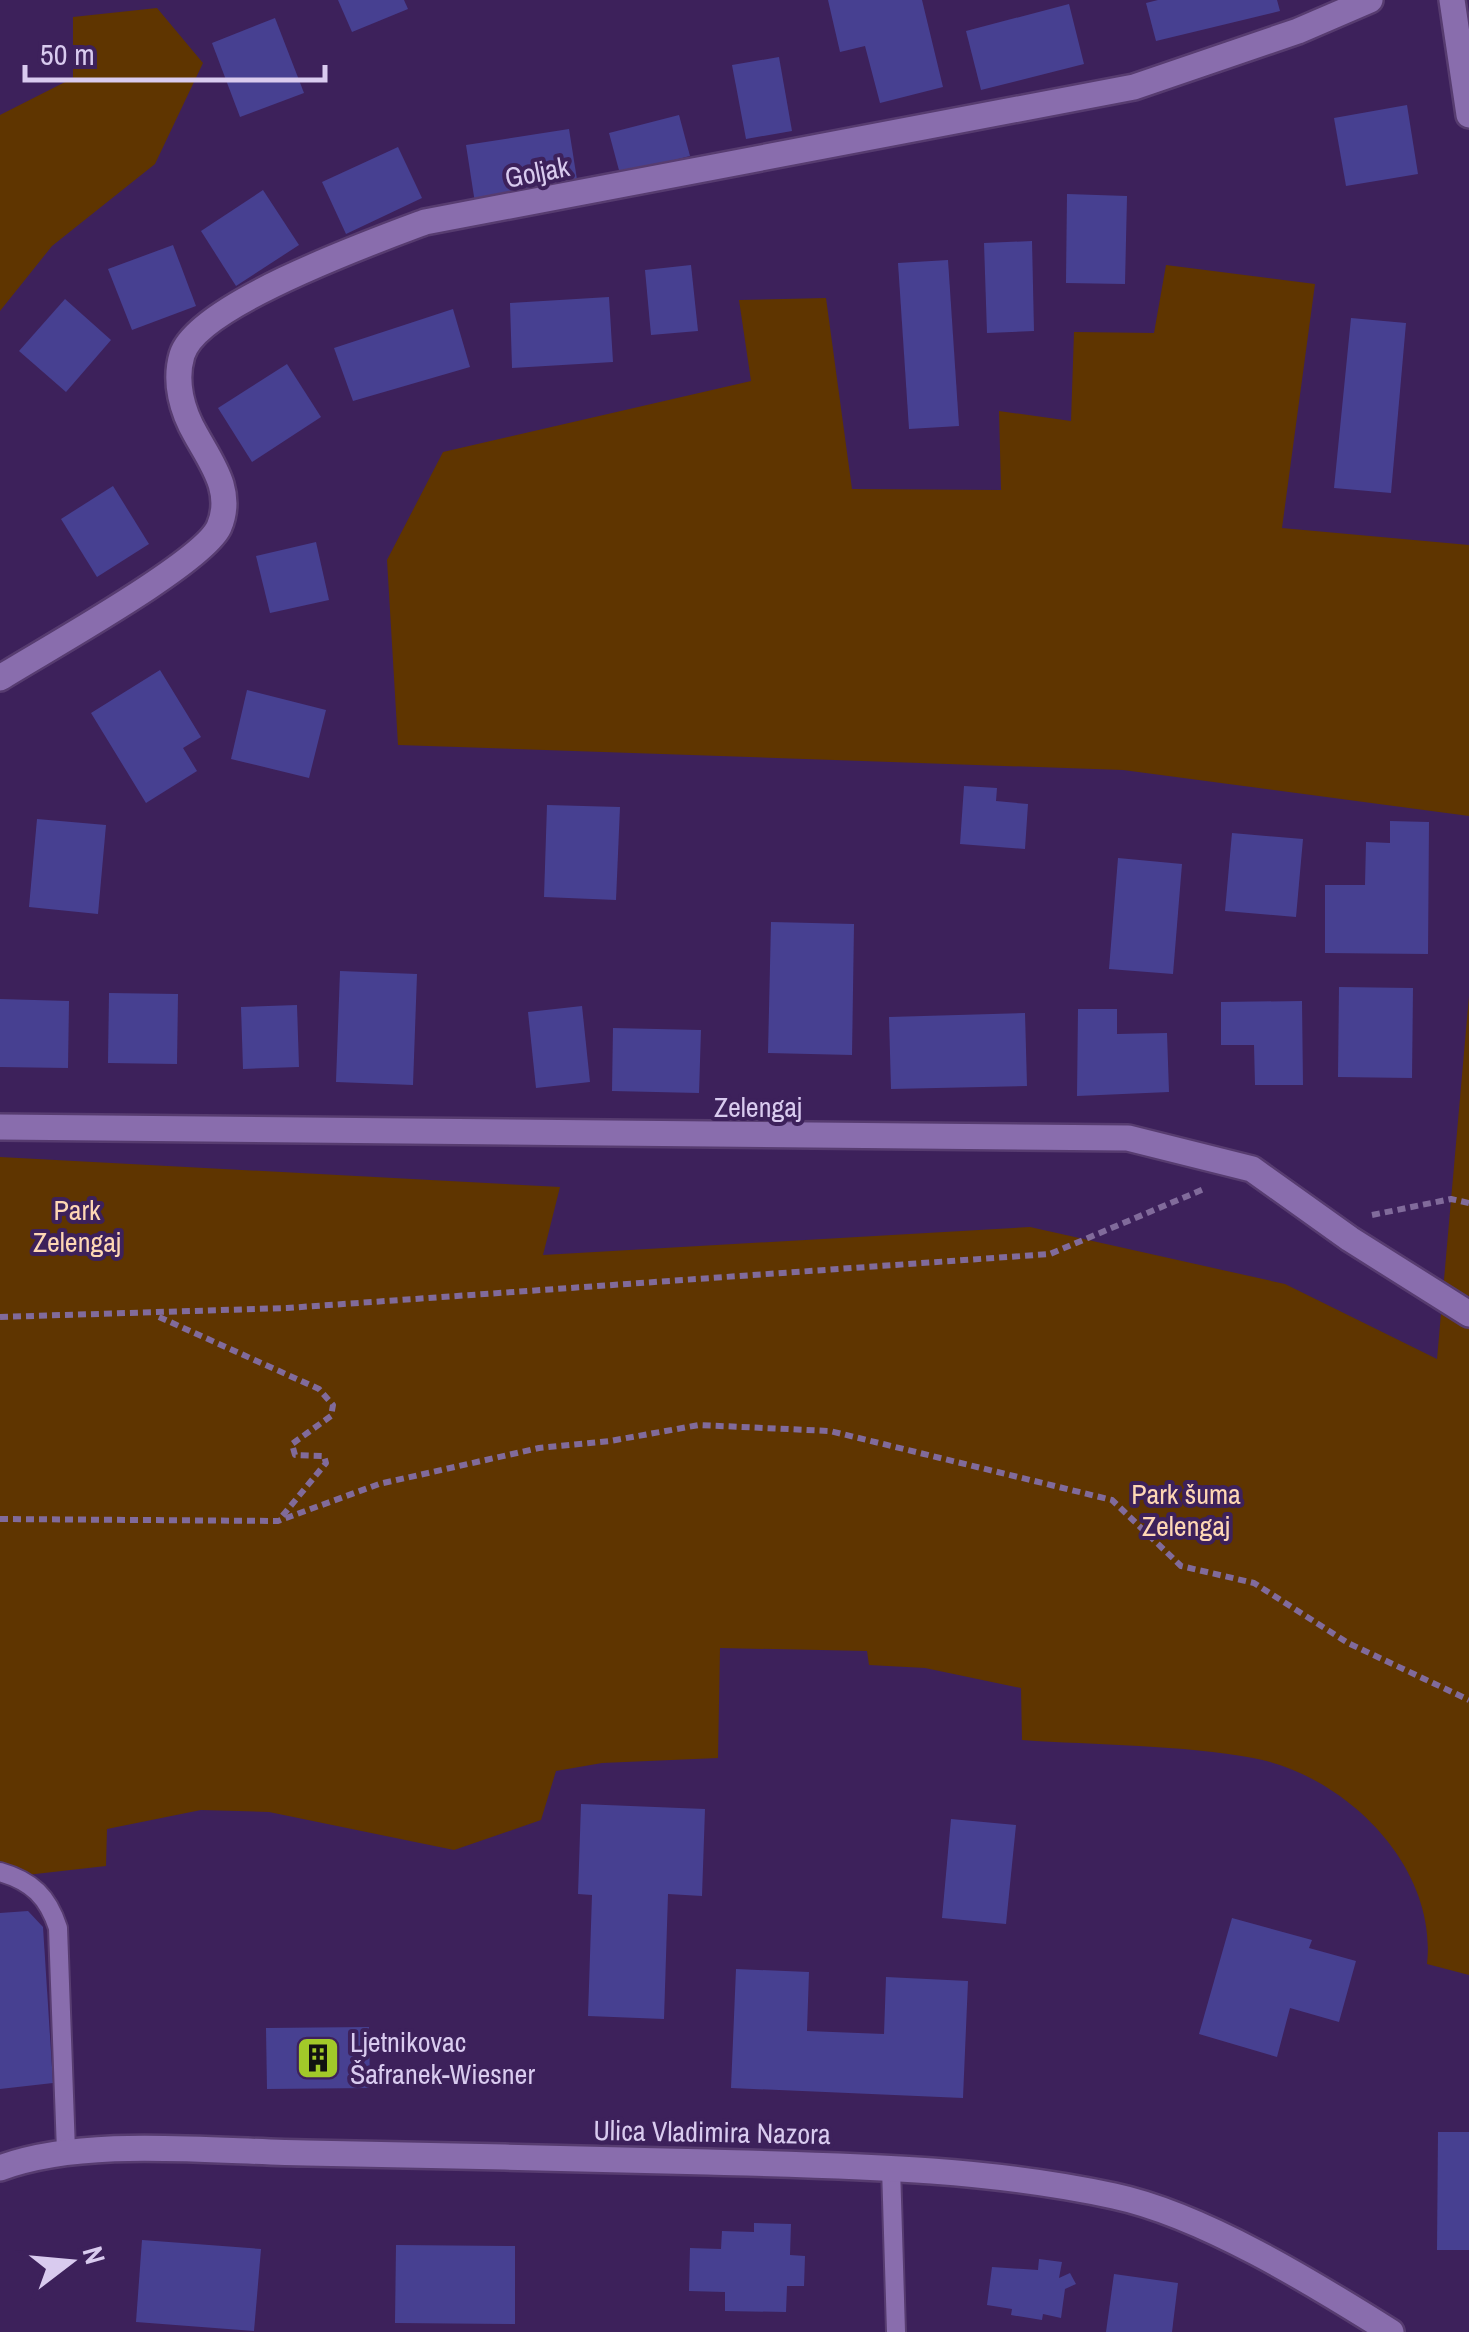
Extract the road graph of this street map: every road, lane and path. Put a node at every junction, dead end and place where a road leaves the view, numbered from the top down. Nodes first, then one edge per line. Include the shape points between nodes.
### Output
1 (1370, 0) edge
2 (1452, 0) edge
3 (1469, 115) edge
4 (0, 678) edge
5 (0, 1127) edge
6 (1252, 1169) junction
7 (1469, 1203) edge
8 (1361, 1218) dead end
9 (153, 1314) junction
10 (1469, 1314) edge
11 (0, 1317) edge
12 (0, 1519) edge
13 (278, 1521) junction
14 (1469, 1700) edge
15 (0, 1872) edge
16 (66, 2151) junction
17 (891, 2167) junction
18 (0, 2168) edge
19 (896, 2332) edge
20 (1391, 2332) edge

1 - 4 street, Goljak via 1134,88 426,222 329,258 201,325 182,352 178,384 187,419 222,483 218,530 184,561
2 - 3 street
5 - 6 street, Zelengaj via 1128,1138
6 - 9 path via 1050,1254
6 - 10 street, Zelengaj
7 - 8 path via 1452,1199
9 - 11 path
9 - 13 path via 319,1389 333,1405 331,1416 292,1444 295,1455 324,1456 326,1463
12 - 13 path
13 - 14 path via 379,1484 539,1448 699,1424 830,1430 1112,1500 1181,1566 1254,1582 1348,1643
15 - 16 lane via 38,1890 58,1928
16 - 17 street, Ulica Vladimira Nazora
16 - 18 street, Ulica Vladimira Nazora
17 - 19 lane
17 - 20 street, Ulica Vladimira Nazora via 1119,2197 1222,2237

